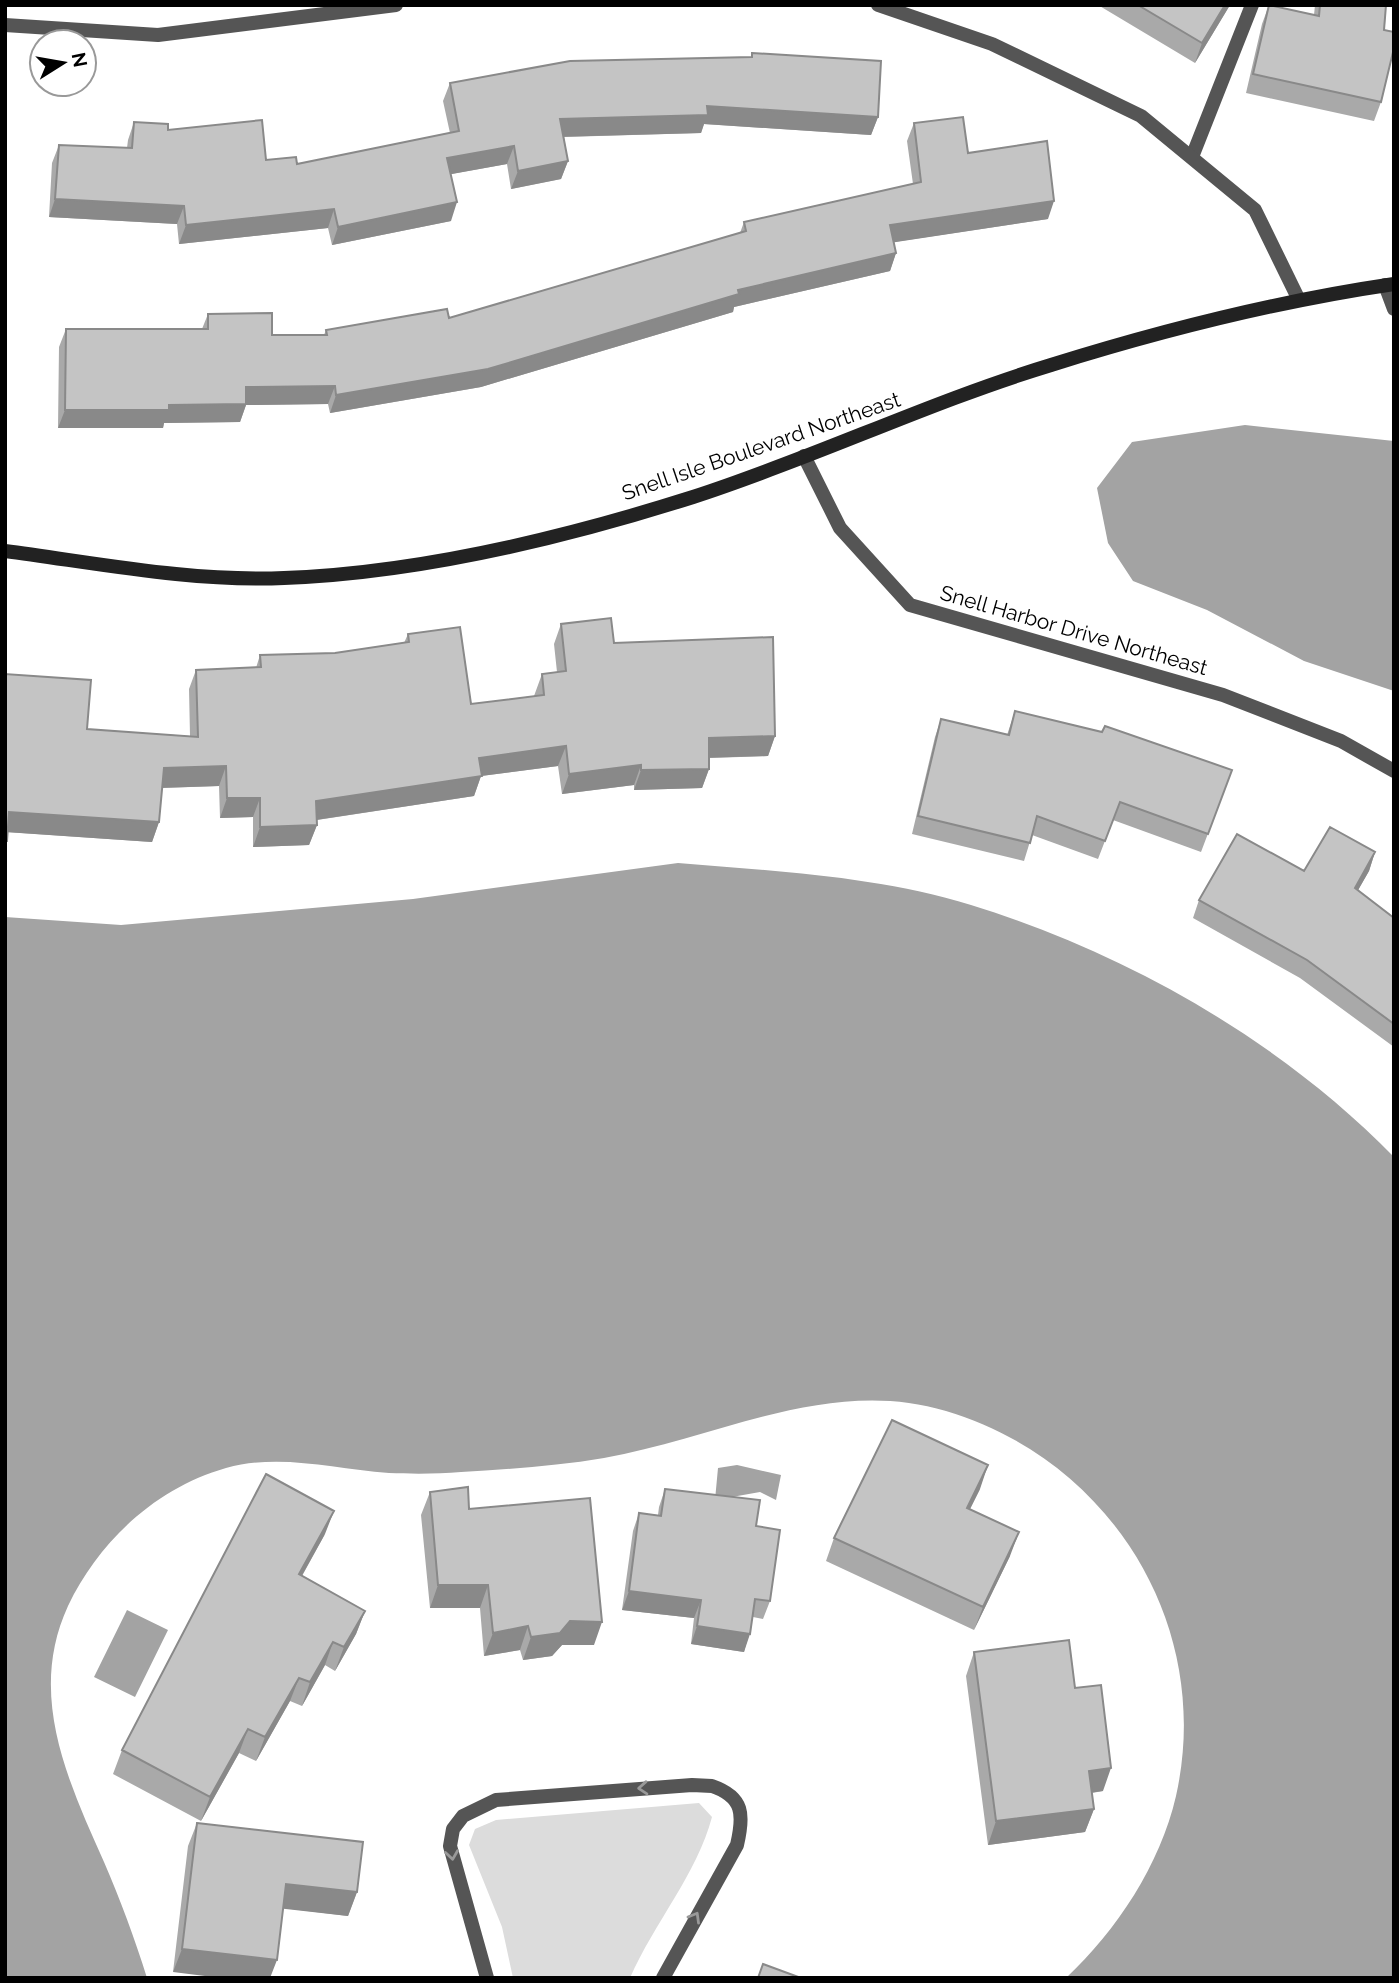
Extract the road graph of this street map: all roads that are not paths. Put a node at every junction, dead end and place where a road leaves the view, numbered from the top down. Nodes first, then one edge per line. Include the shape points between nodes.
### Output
1 (396, 5) edge
2 (878, 5) edge
3 (1252, 5) edge
4 (5, 25) edge
5 (1192, 157) junction
6 (1389, 284) edge
7 (1298, 298) junction
8 (1394, 309) edge
9 (804, 456) junction
10 (5, 551) edge
11 (1394, 771) edge
12 (487, 1978) edge
13 (663, 1978) edge

1 - 4 street via 158,35
2 - 5 street via 1017,55 1141,116
3 - 5 street
5 - 7 street via 1255,210
6 - 7 street, Snell Isle Boulevard Northeast
6 - 8 street
7 - 9 street, Snell Isle Boulevard Northeast via 1049,365
9 - 10 street, Snell Isle Boulevard Northeast via 695,497 595,526 529,542 356,571 225,578
9 - 11 street, Snell Harbor Drive Northeast via 840,528 910,605 1223,695 1342,741
13 -> 12 street via 737,1844 740,1810 728,1791 712,1786 512,1797 463,1816 453,1829 450,1846

